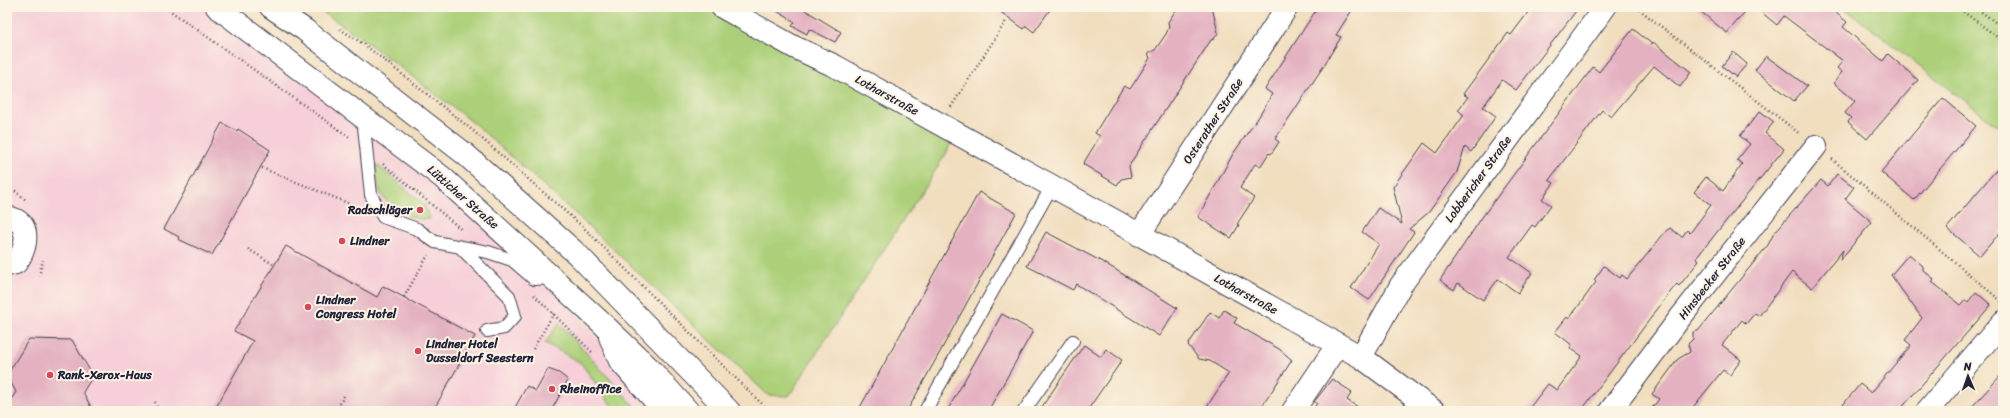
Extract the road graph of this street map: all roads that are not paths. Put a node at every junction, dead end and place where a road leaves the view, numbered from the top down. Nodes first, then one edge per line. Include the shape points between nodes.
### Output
1 (217, 7) edge
2 (271, 7) edge
3 (722, 7) edge
4 (1287, 7) edge
5 (1605, 7) edge
6 (363, 116) junction
7 (1816, 146) dead end
8 (1052, 186) junction
9 (7, 217) edge
10 (1139, 234) junction
11 (460, 247) junction
12 (7, 265) edge
13 (554, 278) junction
14 (2003, 322) edge
15 (604, 325) junction
16 (487, 331) dead end
17 (1073, 340) dead end
18 (1338, 344) junction
19 (1361, 357) junction
20 (664, 411) edge
21 (688, 411) edge
22 (729, 411) edge
23 (925, 411) edge
24 (1024, 411) edge
25 (1293, 411) edge
26 (1434, 411) edge
27 (1610, 411) edge
28 (1926, 411) edge

1 - 6 street, Lütticher Straße
2 - 22 street via 305,30 465,154 578,255
3 - 8 street, Lotharstraße via 835,66
4 - 10 street, Osterather Straße
5 - 19 street, Lobbericher Straße via 1401,285
6 - 11 lane via 371,195 383,217 417,229 435,242
6 - 13 street, Lütticher Straße via 442,177
7 - 27 street, Hinsbecker Straße
8 - 10 street, Lotharstraße
8 - 23 lane
9 - 12 street via 18,221 24,228 26,242 23,253 16,263
10 - 18 street, Lotharstraße
11 - 13 lane via 512,260 534,279
11 - 16 lane via 509,296 515,316 504,328
13 - 15 street, Lütticher Straße
14 - 28 street
15 - 20 street via 620,361
15 - 21 street, Lütticher Straße via 649,368
17 - 24 lane
18 - 19 street, Lotharstraße
18 - 25 street
19 - 26 street, Lotharstraße

